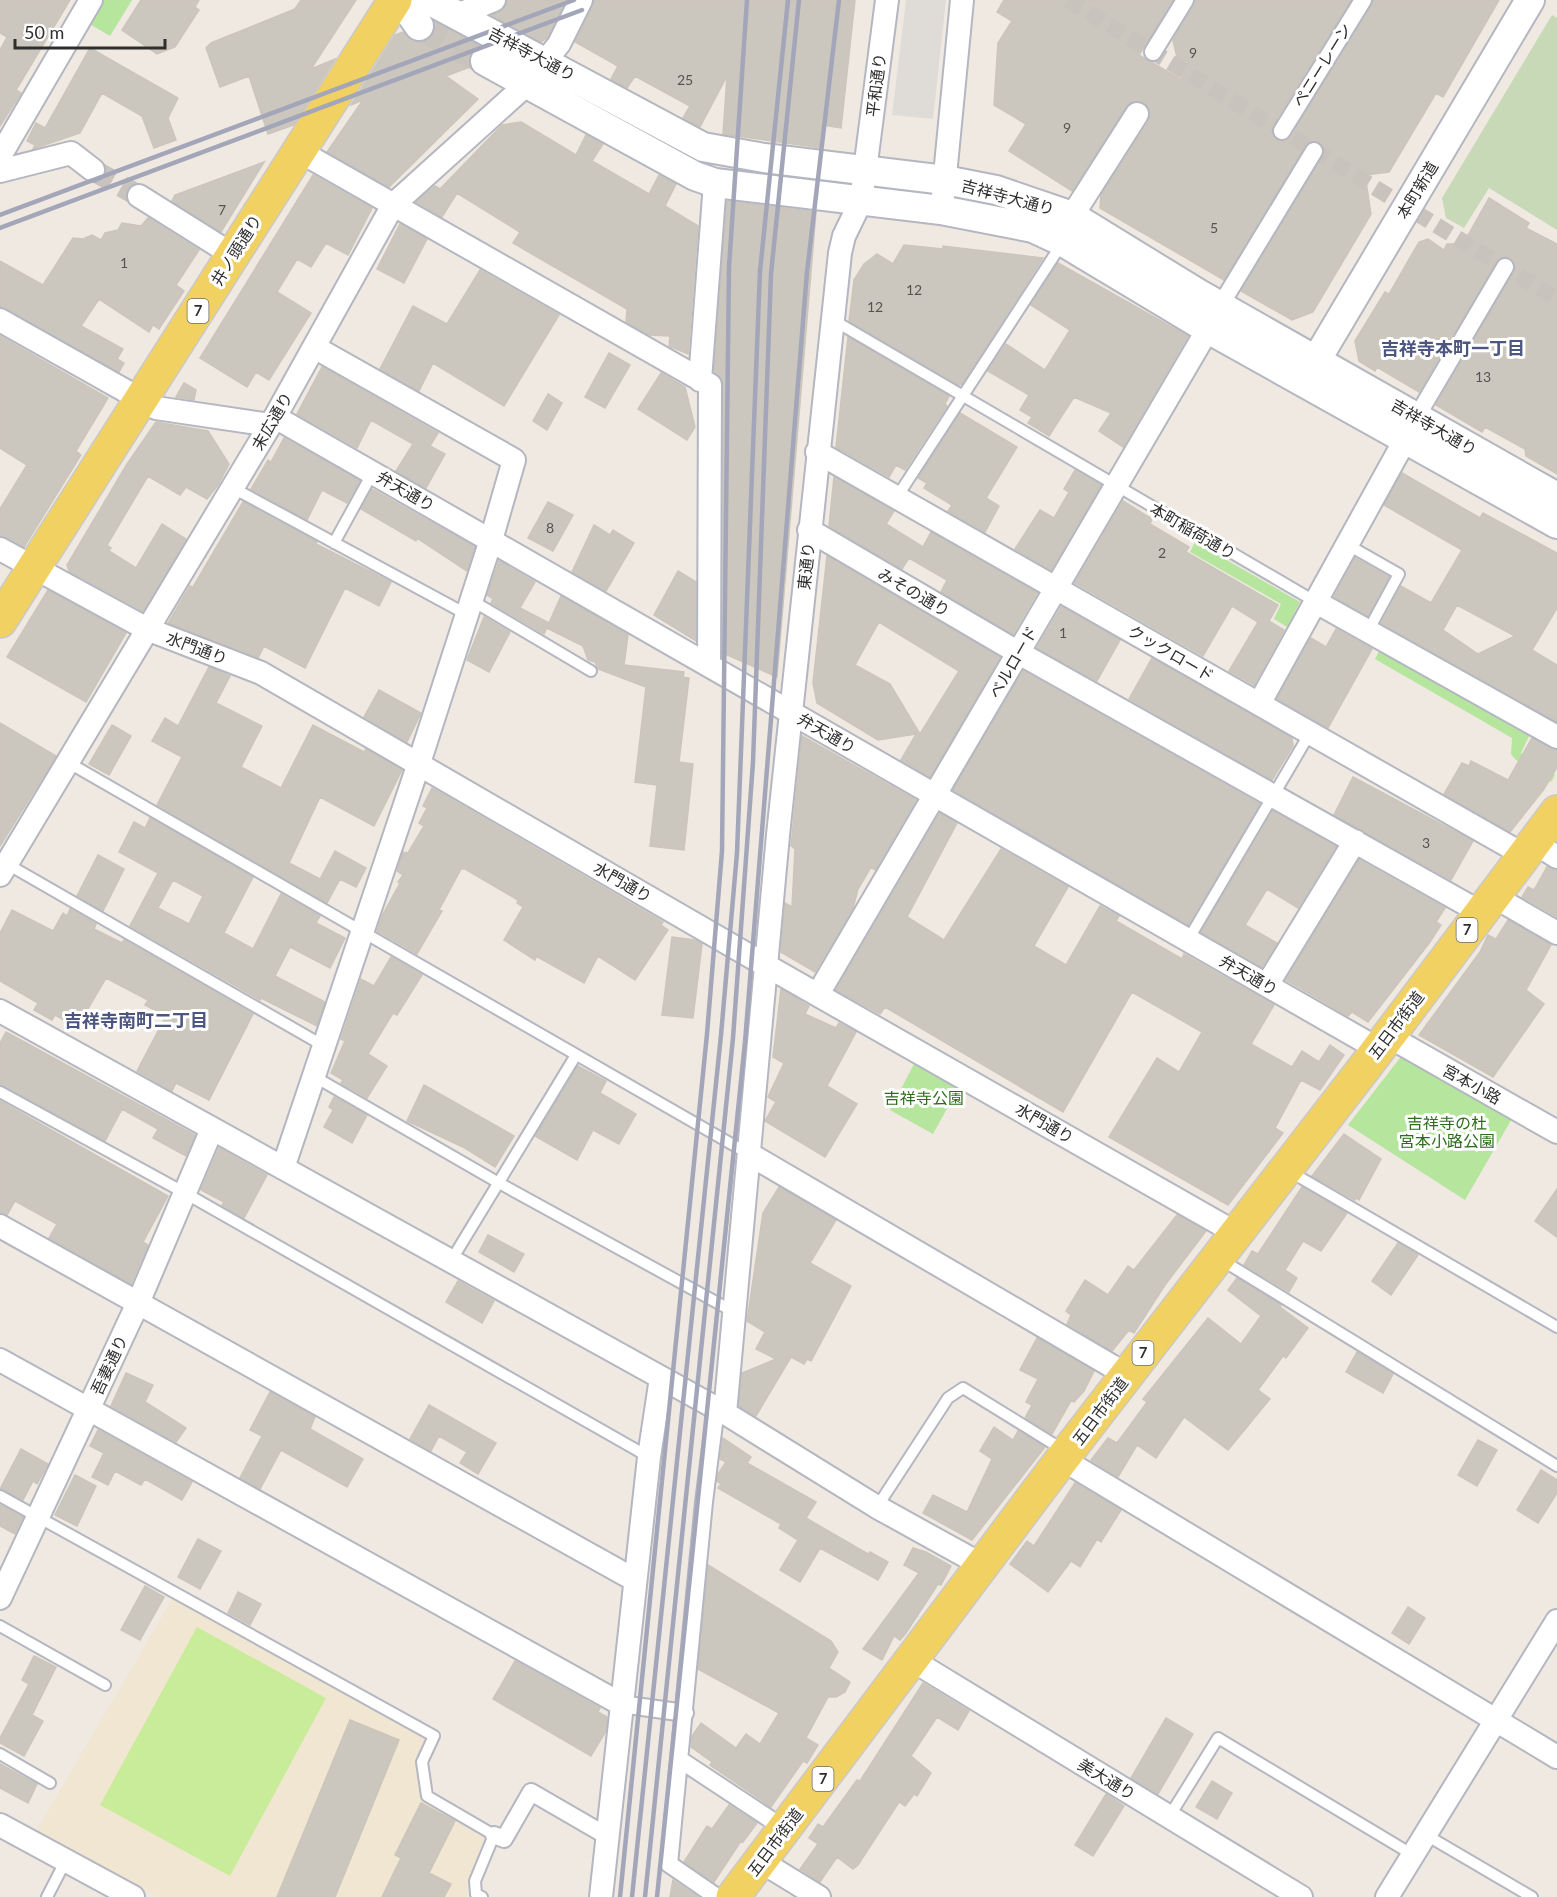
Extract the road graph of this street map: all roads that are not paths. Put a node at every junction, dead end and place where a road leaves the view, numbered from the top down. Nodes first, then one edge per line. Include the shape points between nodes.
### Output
1 (91, 0) edge
2 (395, 0) edge
3 (401, 0) edge
4 (494, 0) edge
5 (580, 0) edge
6 (887, 0) edge
7 (962, 0) edge
8 (1185, 0) edge
9 (1362, 0) edge
10 (1530, 0) edge
11 (420, 13) edge
12 (456, 15) junction
13 (1153, 52) dead end
14 (485, 61) tunnel mouth
15 (546, 62) junction
16 (527, 84) junction
17 (1137, 114) dead end
18 (1282, 131) dead end
19 (299, 151) junction
20 (1314, 151) dead end
21 (0, 156) edge
22 (93, 170) tunnel mouth
23 (866, 170) junction
24 (0, 171) edge
25 (945, 180) junction
26 (715, 183) junction
27 (139, 196) tunnel mouth
28 (861, 201) junction
29 (393, 205) junction
30 (941, 210) junction
31 (1067, 229) junction
32 (233, 255) junction
33 (1505, 267) dead end
34 (1214, 317) junction
35 (0, 320) edge
36 (833, 320) junction
37 (314, 346) junction
38 (1310, 370) junction
39 (700, 380) junction
40 (963, 394) junction
41 (142, 400) junction
42 (273, 421) junction
43 (1411, 429) junction
44 (818, 452) junction
45 (373, 472) junction
46 (1116, 487) junction
47 (232, 488) junction
48 (897, 497) junction
49 (1557, 497) edge
50 (1557, 524) edge
51 (809, 530) junction
52 (491, 540) junction
53 (334, 543) junction
54 (1348, 545) junction
55 (0, 549) edge
56 (33, 567) junction
57 (1056, 588) junction
58 (1316, 602) junction
59 (468, 607) junction
60 (0, 621) edge
61 (147, 629) junction
62 (1368, 631) junction
63 (1018, 653) junction
64 (709, 665) junction
65 (591, 671) dead end
66 (1259, 704) junction
67 (792, 712) junction
68 (1310, 733) junction
69 (1557, 737) edge
70 (69, 763) junction
71 (419, 763) junction
72 (935, 795) junction
73 (1273, 796) junction
74 (1557, 812) edge
75 (1355, 842) junction
76 (1538, 851) edge
77 (4, 870) edge
78 (1486, 904) junction
79 (363, 932) junction
80 (1557, 933) edge
81 (1188, 940) junction
82 (767, 966) junction
83 (1267, 985) junction
84 (818, 994) junction
85 (0, 1011) edge
86 (1383, 1043) junction
87 (324, 1046) junction
88 (576, 1055) junction
89 (315, 1077) junction
90 (0, 1092) edge
91 (212, 1129) junction
92 (1557, 1132) edge
93 (749, 1154) junction
94 (283, 1168) junction
95 (1286, 1169) junction
96 (499, 1183) junction
97 (185, 1193) junction
98 (0, 1226) edge
99 (1227, 1245) junction
100 (451, 1261) junction
101 (138, 1303) junction
102 (736, 1313) junction
103 (1557, 1327) edge
104 (0, 1360) edge
105 (1127, 1375) junction
106 (661, 1378) junction
107 (88, 1408) junction
108 (720, 1411) junction
109 (1065, 1456) junction
110 (649, 1457) junction
111 (1557, 1466) edge
112 (0, 1496) edge
113 (877, 1507) junction
114 (38, 1516) junction
115 (982, 1566) junction
116 (635, 1580) junction
117 (0, 1598) edge
118 (1557, 1621) edge
119 (0, 1626) edge
120 (912, 1660) junction
121 (105, 1685) dead end
122 (621, 1704) junction
123 (685, 1713) junction
124 (1496, 1720) junction
125 (0, 1755) edge
126 (1557, 1757) edge
127 (679, 1759) junction
128 (50, 1783) dead end
129 (1169, 1816) junction
130 (0, 1825) edge
131 (785, 1829) junction
132 (494, 1835) junction
133 (1426, 1835) junction
134 (607, 1836) junction
135 (1413, 1856) junction
136 (66, 1860) junction
137 (762, 1862) junction
138 (478, 1896) edge
139 (47, 1897) edge
140 (133, 1897) edge
141 (601, 1897) edge
142 (717, 1897) edge
143 (733, 1897) edge
144 (819, 1897) edge
145 (1301, 1897) edge
146 (1388, 1897) edge
147 (1532, 1897) edge

1 - 21 street
2 - 19 main road, 井ノ頭通り / 7
3 - 11 street, 吉祥寺大通り
4 - 12 street
5 - 15 street, 末広通り
6 - 23 street, 平和通り
7 - 25 street
8 - 13 street
9 - 18 street, ペニーレーン
10 - 38 street, 本町新道
11 - 12 street, 吉祥寺大通り via 434,3
12 - 15 street, 吉祥寺大通り
14 - 16 street, 吉祥寺大通り
15 - 16 street, 末広通り
15 - 23 street, 吉祥寺大通り via 703,147
16 - 26 street, 吉祥寺大通り via 695,176
16 - 29 street, 末広通り
17 - 31 street
19 - 29 street
19 - 32 main road, 井ノ頭通り / 7
20 - 34 street
22 - 24 street via 71,153
23 - 25 street, 吉祥寺大通り
23 - 28 street, 東通り
25 - 30 street
25 - 31 street, 吉祥寺大通り via 996,190
26 - 28 street, 吉祥寺大通り
26 - 39 street
27 - 32 street
28 - 30 street, 吉祥寺大通り
28 - 36 street, 東通り via 844,236
29 - 37 street, 末広通り
29 - 39 street
30 - 31 street, 吉祥寺大通り via 1033,228
31 - 34 street, 吉祥寺大通り
31 - 40 lane
32 - 41 main road, 井ノ頭通り / 7
33 - 43 street
34 - 38 street, 吉祥寺大通り
34 - 46 street, ベルロード
35 - 41 street, 弁天通り
36 - 40 lane, 本町稲荷通り
36 - 44 street, 東通り
37 - 42 street, 末広通り
37 - 52 street via 514,459
38 - 43 street, 吉祥寺大通り
39 - 64 street via 710,386
40 - 46 lane, 本町稲荷通り
40 - 48 lane
41 - 42 street, 弁天通り via 156,408
41 - 56 main road, 井ノ頭通り / 7
42 - 45 street, 弁天通り
42 - 47 street, 末広通り
43 - 49 street, 吉祥寺大通り
43 - 50 street, 吉祥寺大通り
43 - 54 street
44 - 48 street, クックロード
44 - 51 street, 東通り
45 - 52 street, 弁天通り
45 - 53 lane
46 - 57 street, ベルロード
46 - 58 lane, 本町稲荷通り
47 - 53 lane
47 - 61 street, 末広通り
48 - 57 street, クックロード
51 - 63 street, みその通り
51 - 67 street, 東通り
52 - 59 street
52 - 64 street, 弁天通り
53 - 59 lane
54 - 58 street
54 - 62 lane via 1399,574
55 - 56 street, 水門通り
56 - 60 main road, 井ノ頭通り / 7
56 - 61 street, 水門通り
57 - 63 street, ベルロード
57 - 66 street, クックロード
58 - 62 street, 本町稲荷通り
58 - 66 street
59 - 65 lane
59 - 71 street
61 - 70 street, 末広通り
61 - 71 street, 水門通り via 261,673
62 - 69 street, 本町稲荷通り
63 - 72 street, ベルロード
63 - 73 street, みその通り
64 - 67 street, 弁天通り
66 - 68 street, クックロード
67 - 72 street, 弁天通り
67 - 82 street, 東通り
68 - 73 lane
68 - 76 street, クックロード
70 - 77 street, 末広通り
70 - 79 lane
71 - 79 street
71 - 82 street, 水門通り
72 - 81 street, 弁天通り
72 - 84 street, ベルロード
73 - 75 street, みその通り
73 - 81 lane
74 - 76 main road, 五日市街道 / 7
75 - 78 street, みその通り
75 - 83 street
76 - 78 main road, 五日市街道 / 7
77 - 87 lane
78 - 80 street, みその通り
78 - 86 main road, 五日市街道 / 7
79 - 87 street
79 - 88 lane
81 - 83 street, 弁天通り
82 - 84 street, 水門通り
82 - 93 street, 東通り
83 - 86 street, 弁天通り
84 - 99 street, 水門通り
85 - 91 street
86 - 92 street, 宮本小路
86 - 95 main road, 五日市街道 / 7
87 - 89 street
88 - 93 lane
88 - 96 lane
89 - 94 street
89 - 96 lane
90 - 97 lane
91 - 94 street
91 - 97 street, 吾妻通り
93 - 102 street, 東通り
93 - 105 street
94 - 100 street
95 - 99 main road, 五日市街道 / 7
95 - 103 lane
96 - 100 lane
96 - 102 lane
97 - 101 street, 吾妻通り
97 - 110 lane
98 - 101 street
99 - 105 main road, 五日市街道 / 7
99 - 111 lane
100 - 106 street
101 - 107 street, 吾妻通り
101 - 116 street
102 - 108 street, 東通り
104 - 107 street
105 - 109 main road, 五日市街道 / 7
106 - 108 street
106 - 110 street
107 - 114 street, 吾妻通り
107 - 122 street
108 - 113 street
108 - 123 street via 704,1502
109 - 113 lane via 963,1388 948,1398
109 - 115 main road, 五日市街道 / 7
109 - 124 street
110 - 116 street
112 - 114 lane
113 - 115 street
114 - 117 street, 吾妻通り
114 - 132 lane via 435,1736 422,1762 427,1796
115 - 120 main road, 五日市街道 / 7
116 - 122 street
118 - 124 street
119 - 121 lane
120 - 129 street, 美大通り
120 - 131 main road, 五日市街道 / 7
122 - 123 street
122 - 134 street
123 - 127 street
124 - 126 street
124 - 133 street
125 - 128 lane
127 - 131 street
127 - 142 street via 669,1864
129 - 135 lane via 1218,1738
129 - 145 street, 美大通り
130 - 136 street
131 - 137 main road, 五日市街道 / 7
132 - 134 street via 504,1839 531,1792
132 - 138 lane via 475,1881
133 - 135 street
133 - 147 lane
134 - 141 street
135 - 146 street
136 - 139 lane
136 - 140 street
137 - 143 main road, 五日市街道 / 7
137 - 144 street

